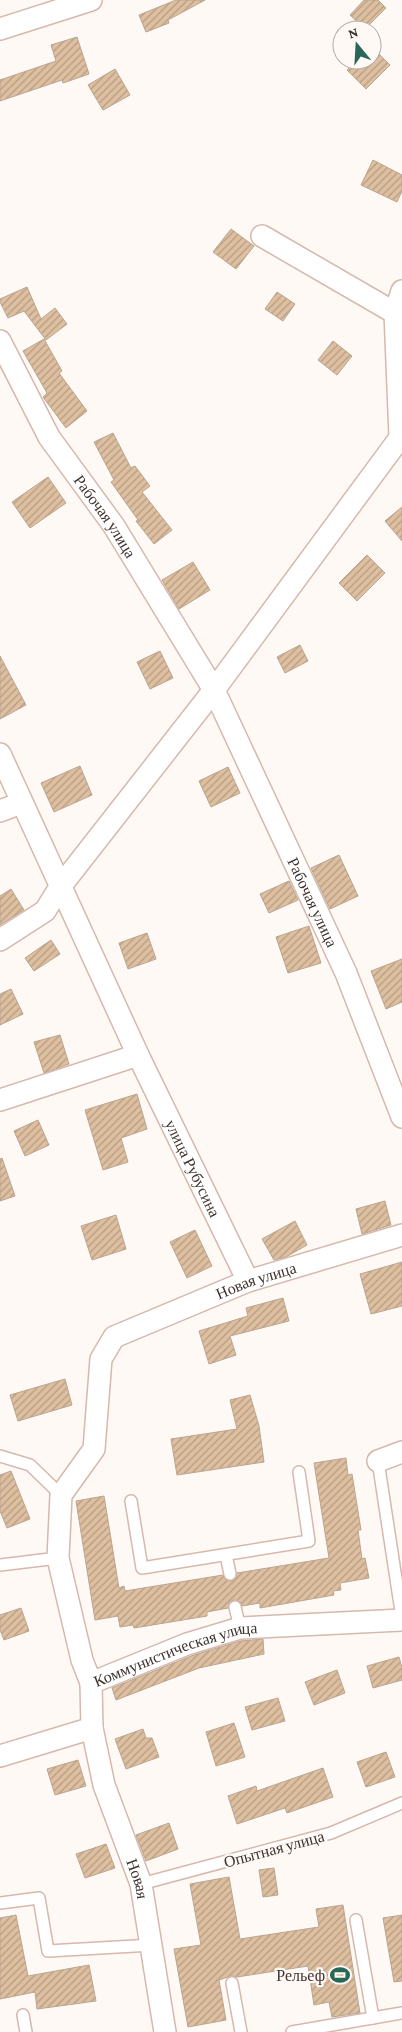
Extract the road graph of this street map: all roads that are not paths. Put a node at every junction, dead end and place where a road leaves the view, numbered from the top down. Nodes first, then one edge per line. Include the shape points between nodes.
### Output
1 (91, 0) edge
2 (0, 30) edge
3 (262, 236) dead end
4 (402, 292) edge
5 (395, 313) junction
6 (0, 341) edge
7 (400, 365) edge
8 (401, 436) edge
9 (214, 690) junction
10 (0, 754) edge
11 (21, 803) junction
12 (0, 811) edge
13 (60, 887) junction
14 (0, 940) edge
15 (138, 1055) junction
16 (0, 1100) edge
17 (402, 1117) edge
18 (402, 1235) edge
19 (248, 1281) junction
20 (402, 1452) edge
21 (0, 1456) edge
22 (378, 1461) joint
23 (299, 1472) dead end
24 (61, 1495) junction
25 (131, 1501) dead end
26 (226, 1555) junction
27 (58, 1558) junction
28 (0, 1565) edge
29 (230, 1574) dead end
30 (236, 1607) dead end
31 (402, 1619) edge
32 (240, 1628) junction
33 (91, 1683) junction
34 (92, 1728) junction
35 (0, 1756) edge
36 (402, 1803) edge
37 (141, 1884) junction
38 (0, 1903) edge
39 (356, 1920) dead end
40 (152, 1945) junction
41 (232, 1983) dead end
42 (402, 2013) edge
43 (23, 2015) dead end
44 (373, 2018) junction
45 (26, 2032) edge
46 (165, 2032) edge
47 (241, 2032) edge
48 (292, 2032) edge

1 - 2 street
3 - 5 street
4 - 5 street
5 - 7 street
6 - 9 street, Рабочая улица via 49,437 114,526
7 - 8 street
8 - 9 street
9 - 13 street
9 - 17 street, Рабочая улица via 346,974
10 - 11 street, улица Рубусина
11 - 12 street
11 - 13 street, улица Рубусина
13 - 14 street via 45,911
13 - 15 street, улица Рубусина
15 - 16 street
15 - 19 street, улица Рубусина
18 - 19 street, Новая улица
19 - 24 street, Новая улица via 114,1337 101,1359 94,1449
20 - 22 street
21 - 24 lane via 30,1465
22 - 31 lane
23 - 26 lane via 309,1541
24 - 27 street
25 - 26 lane via 142,1568
26 - 29 lane
27 - 28 lane
27 - 33 street via 82,1660
30 - 32 lane
31 - 32 street, Коммунистическая улица
32 - 33 street, Коммунистическая улица via 187,1644
33 - 34 street, Коммунистическая улица
34 - 35 street
34 - 37 street, Новая via 104,1785
36 - 37 lane, Опытная улица via 331,1834
37 - 40 street, Новая
38 - 40 lane via 39,1898 48,1951
39 - 44 lane
40 - 46 street, Новая
41 - 47 lane
42 - 44 lane
43 - 45 lane
44 - 48 lane

